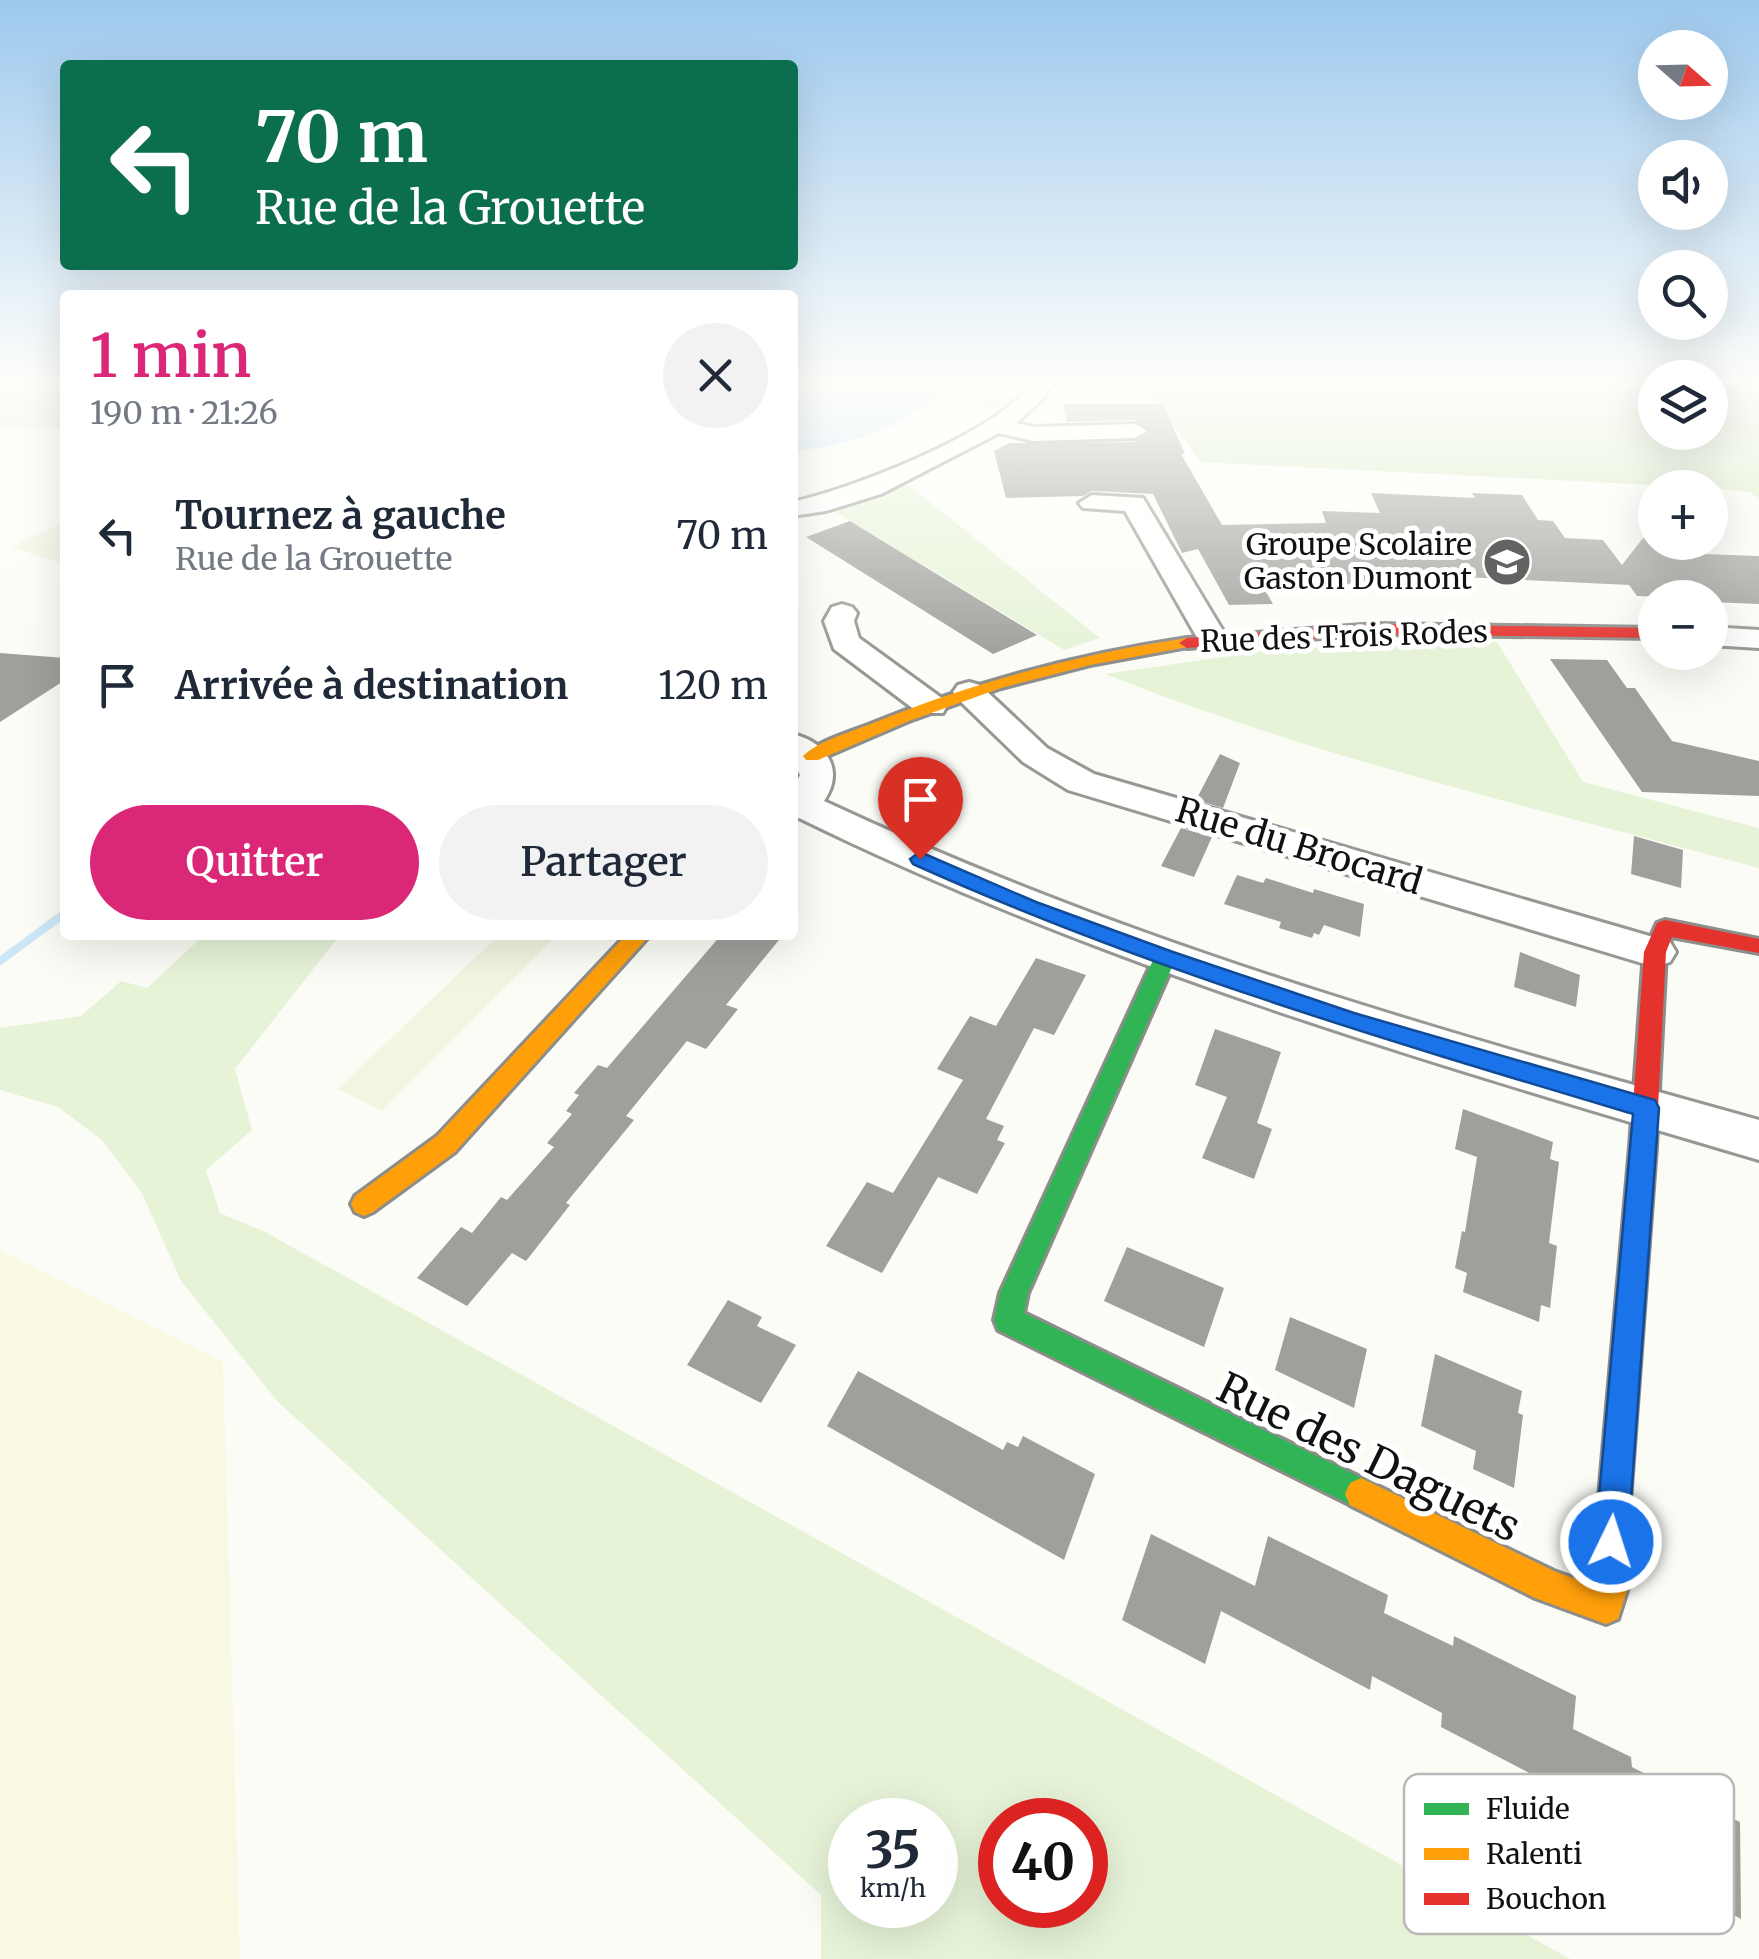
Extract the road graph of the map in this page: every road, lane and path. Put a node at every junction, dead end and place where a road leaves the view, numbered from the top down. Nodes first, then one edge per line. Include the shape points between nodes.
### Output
1 (907, 475) edge
2 (1092, 503) dead end
3 (798, 508) edge
4 (842, 613) dead end
5 (1638, 632) edge
6 (1728, 637) edge
7 (1759, 638) edge
8 (1214, 641) junction
9 (969, 692) junction
10 (931, 706) junction
11 (802, 750) edge
12 (798, 804) edge
13 (798, 807) edge
14 (634, 940) edge
15 (1756, 946) dead end
16 (1655, 952) junction
17 (1165, 958) junction
18 (1646, 1108) junction
19 (1759, 1140) edge
20 (364, 1204) dead end

1 - 3 street
2 - 8 street via 1134,503
4 - 10 street via 845,642
5 - 8 street, Rue des Trois Rodes via 1304,632
6 - 7 street
8 - 9 street, Rue des Trois Rodes via 1099,657
9 - 10 street, Rue des Trois Rodes
9 - 16 street, Rue du Brocard via 1035,755 1080,782
10 - 11 street, Rue des Trois Rodes
11 - 12 street via 819,768 819,780
13 - 17 street via 1028,907
14 - 20 street via 446,1144
15 - 16 street via 1665,928
16 - 18 street
17 - 18 street
17 - 18 street, Rue des Daguets via 1014,1293 1008,1320 1547,1586 1606,1606
18 - 19 street

